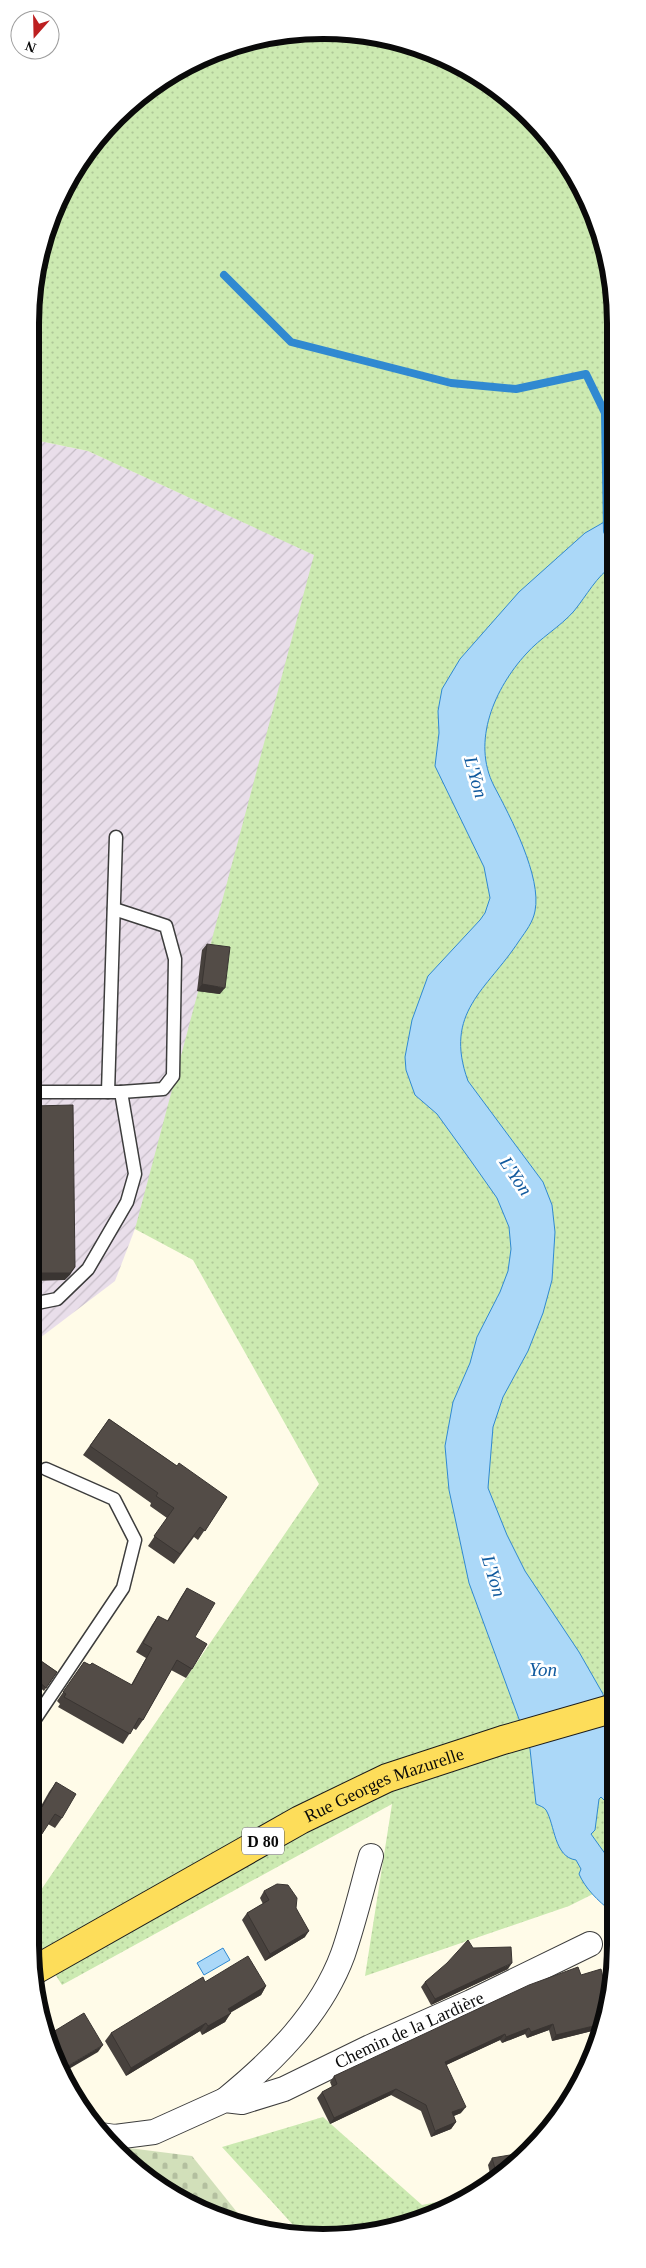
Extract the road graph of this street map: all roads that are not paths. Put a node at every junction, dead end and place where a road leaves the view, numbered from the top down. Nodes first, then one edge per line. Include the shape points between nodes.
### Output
1 (116, 838) dead end
2 (114, 909) junction
3 (39, 1092) edge
4 (114, 1092) junction
5 (39, 1303) edge
6 (46, 1469) dead end
7 (607, 1710) edge
8 (39, 1713) edge
9 (371, 1856) dead end
10 (590, 1944) dead end
11 (39, 1968) edge
12 (225, 2100) junction
13 (113, 2137) edge

1 - 2 lane
2 - 4 lane
2 - 4 lane via 166,926 175,959 173,1076 163,1089
3 - 4 lane
4 - 5 lane via 135,1174 127,1202 88,1269 57,1299
6 - 8 lane via 114,1500 135,1540 123,1588
7 - 11 main road, Rue Georges Mazurelle / D 80 via 387,1778 300,1820
9 - 12 street, Chemin de la Lardière via 342,1956 322,1998 300,2029 257,2074
10 - 12 street, Chemin de la Lardière via 284,2089 242,2102
12 - 13 street, Chemin de la Lardière via 154,2132

